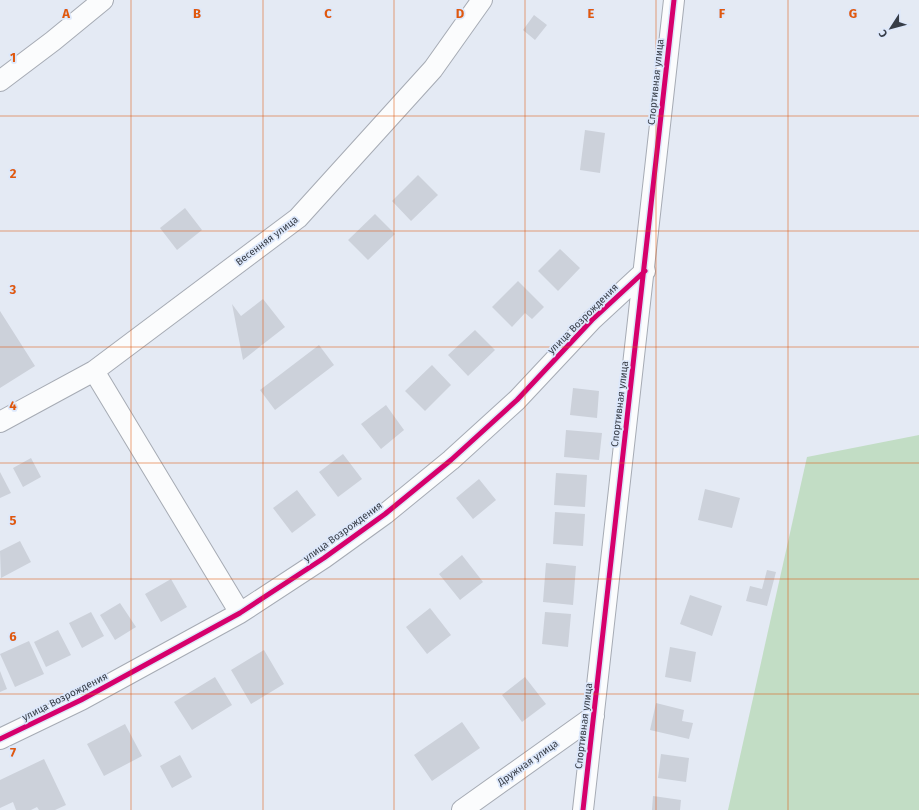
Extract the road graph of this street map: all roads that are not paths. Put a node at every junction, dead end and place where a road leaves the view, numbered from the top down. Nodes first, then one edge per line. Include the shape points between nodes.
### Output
1 (103, 0) edge
2 (482, 0) edge
3 (674, 0) edge
4 (0, 81) edge
5 (645, 271) junction
6 (94, 371) junction
7 (0, 422) edge
8 (240, 612) junction
9 (594, 716) junction
10 (0, 739) edge
11 (462, 810) edge
12 (583, 810) edge

1 - 4 street
2 - 6 street, Весенняя улица via 433,69 298,218
3 - 5 street, Спортивная улица
5 - 8 street, улица Возрождения via 592,320 517,400 451,460 385,514 324,558
5 - 9 street, Спортивная улица
6 - 7 street, Весенняя улица
6 - 8 street
8 - 10 street, улица Возрождения via 81,700
9 - 11 street, Дружная улица
9 - 12 street, Спортивная улица

